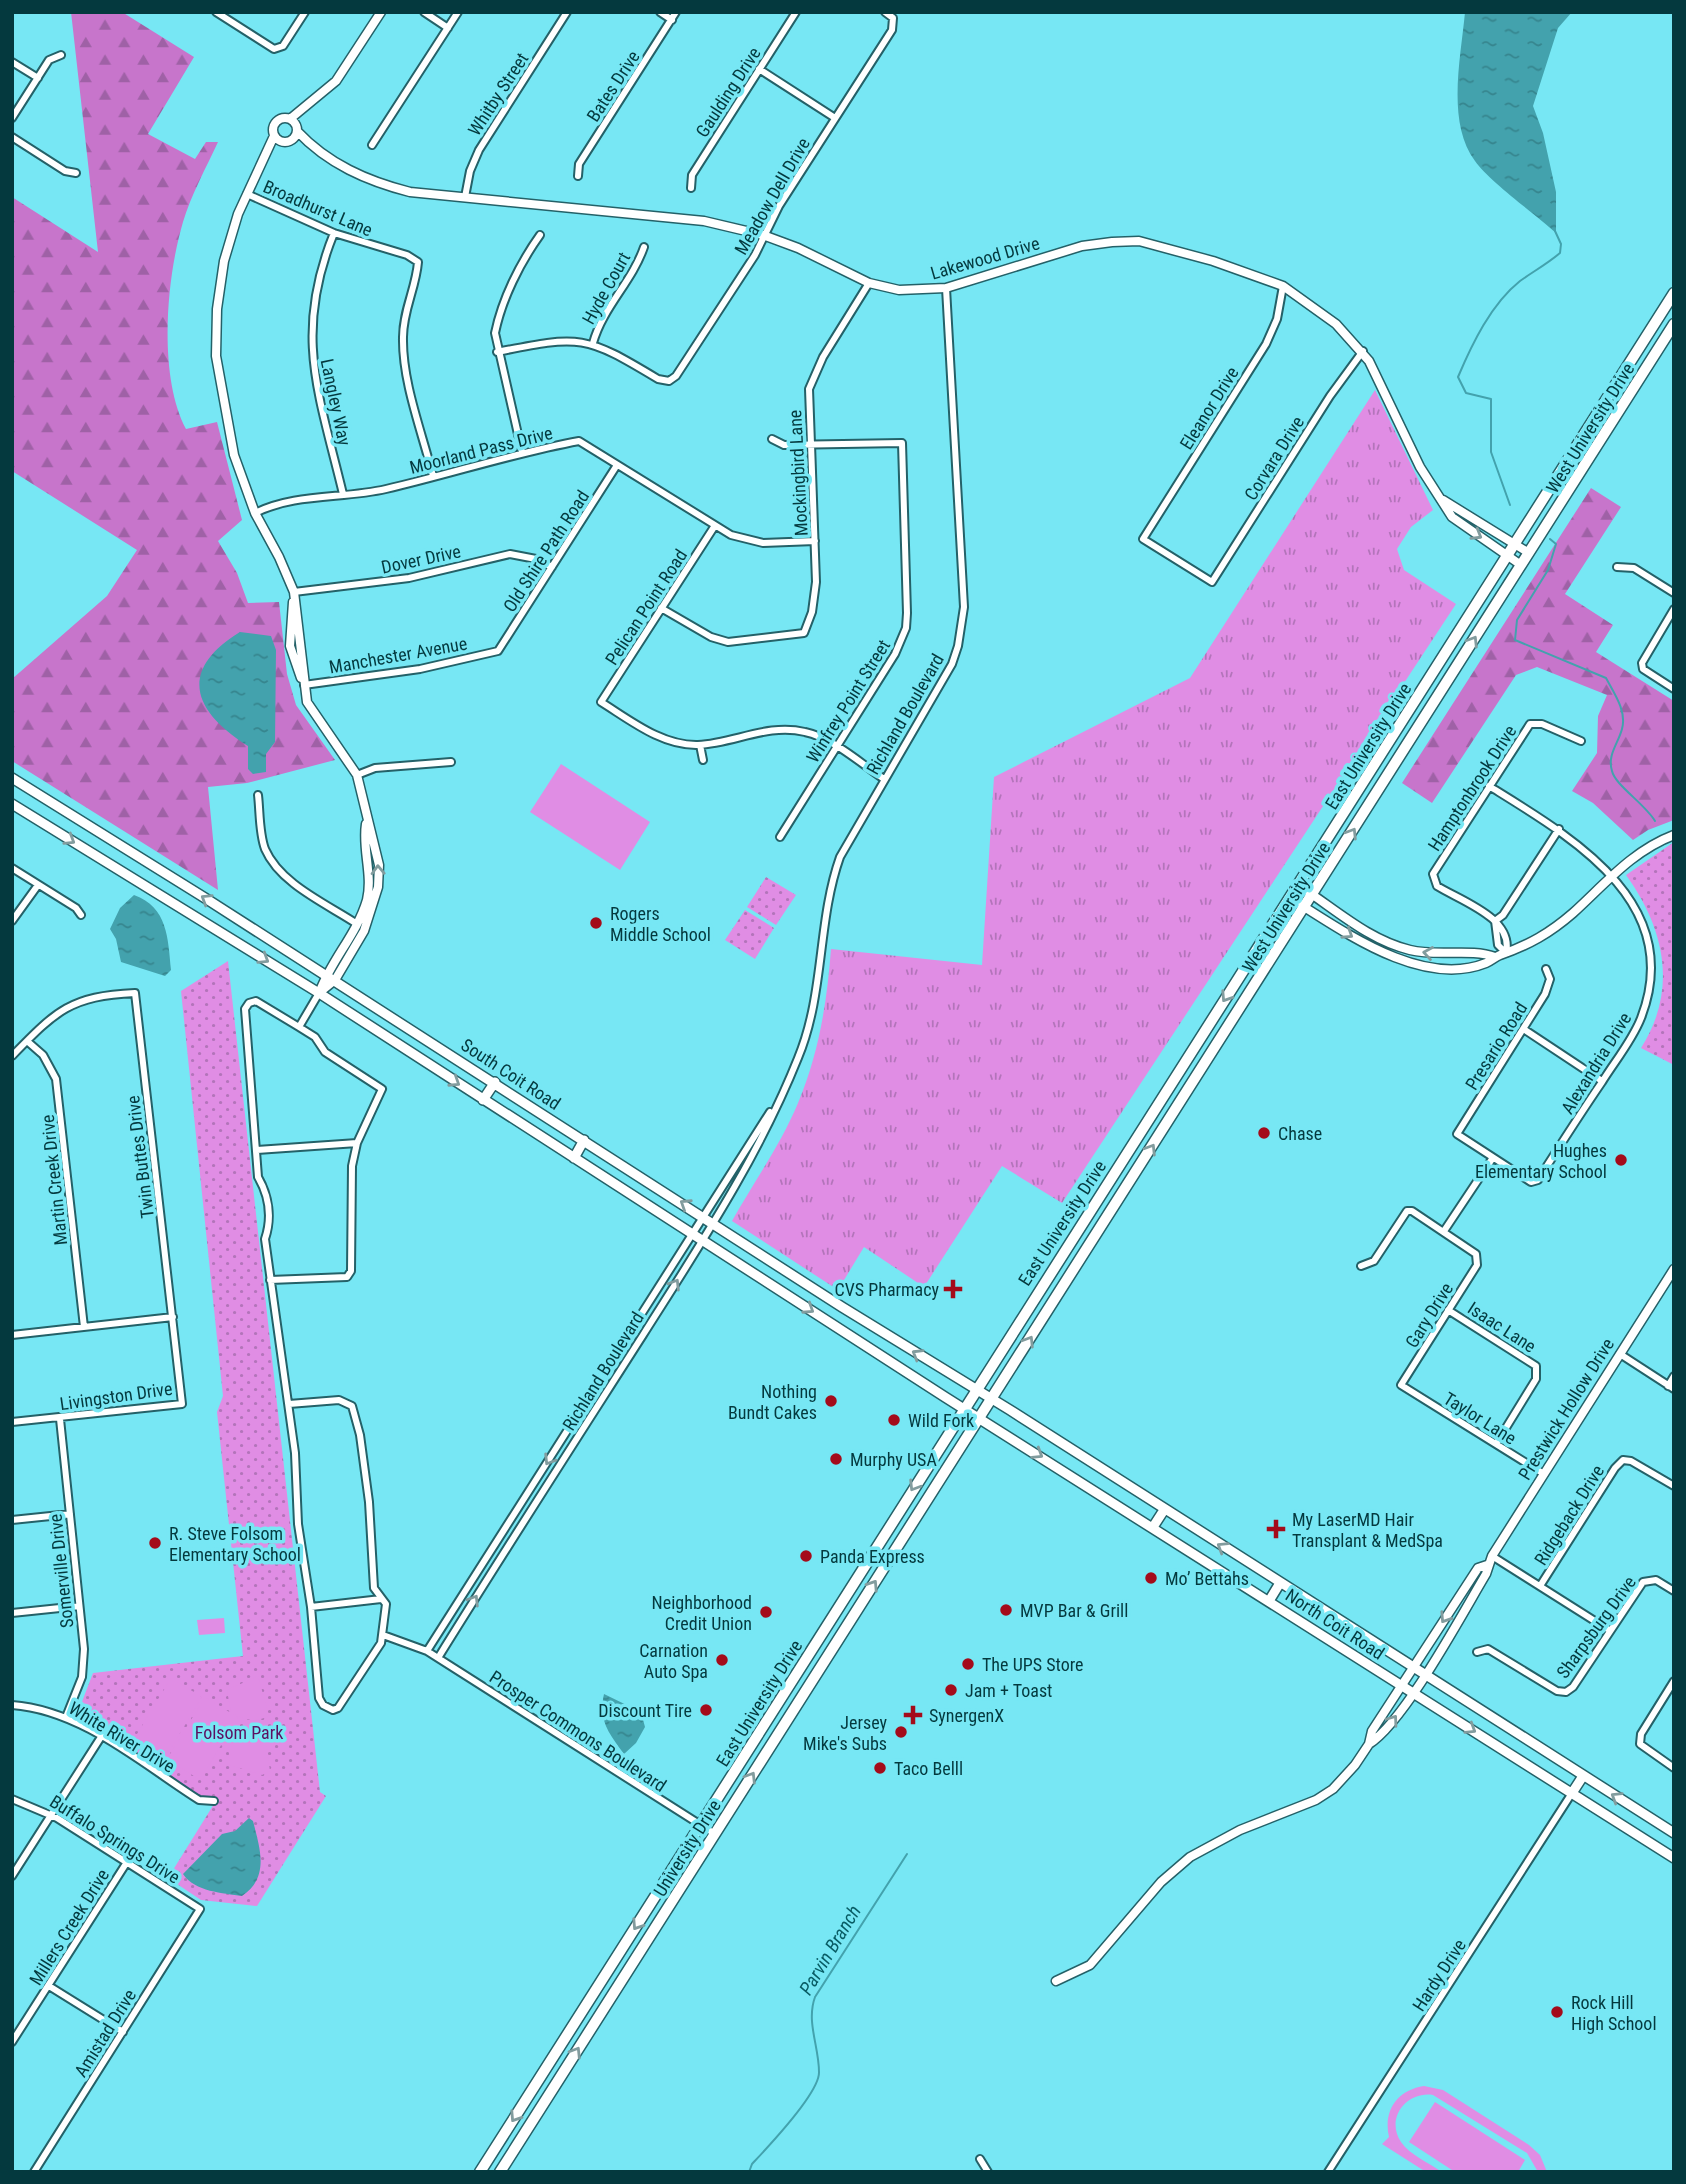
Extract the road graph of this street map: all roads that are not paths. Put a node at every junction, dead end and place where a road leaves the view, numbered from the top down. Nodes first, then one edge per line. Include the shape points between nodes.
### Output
1 (216, 12) edge
2 (304, 12) edge
3 (381, 12) edge
4 (424, 12) edge
5 (458, 12) edge
6 (567, 12) edge
7 (660, 12) edge
8 (676, 12) edge
9 (796, 12) edge
10 (885, 12) edge
11 (672, 19) junction
12 (448, 28) junction
13 (61, 55) dead end
14 (12, 62) edge
15 (759, 69) junction
16 (38, 78) junction
17 (12, 118) edge
18 (835, 118) junction
19 (295, 125) junction
20 (274, 136) junction
21 (12, 137) edge
22 (286, 142) junction
23 (372, 145) dead end
24 (314, 149) junction
25 (263, 162) junction
26 (76, 173) dead end
27 (578, 176) dead end
28 (691, 188) dead end
29 (247, 194) junction
30 (466, 197) junction
31 (334, 233) junction
32 (540, 235) dead end
33 (763, 235) junction
34 (644, 247) dead end
35 (869, 283) junction
36 (1283, 286) junction
37 (946, 288) junction
38 (1674, 293) edge
39 (1674, 324) edge
40 (593, 343) junction
41 (1363, 351) junction
42 (497, 352) junction
43 (772, 439) dead end
44 (810, 445) junction
45 (522, 452) junction
46 (617, 465) junction
47 (433, 476) junction
48 (343, 494) junction
49 (1441, 498) junction
50 (255, 513) junction
51 (714, 527) junction
52 (815, 541) junction
53 (1515, 544) junction
54 (1529, 553) junction
55 (1507, 556) junction
56 (1521, 565) junction
57 (552, 567) junction
58 (1618, 567) dead end
59 (1212, 582) joint
60 (294, 592) junction
61 (1674, 593) edge
62 (661, 608) junction
63 (1674, 609) edge
64 (498, 651) joint
65 (303, 684) junction
66 (1674, 689) edge
67 (1581, 741) dead end
68 (699, 745) junction
69 (836, 748) junction
70 (703, 760) dead end
71 (450, 762) dead end
72 (357, 775) junction
73 (12, 778) edge
74 (884, 779) junction
75 (1489, 786) junction
76 (258, 795) dead end
77 (12, 804) edge
78 (1559, 830) junction
79 (1674, 835) edge
80 (780, 837) dead end
81 (12, 868) edge
82 (1612, 875) junction
83 (38, 885) junction
84 (1298, 885) junction
85 (1313, 895) junction
86 (1290, 898) junction
87 (1305, 907) junction
88 (81, 915) dead end
89 (12, 921) edge
90 (1495, 921) junction
91 (362, 926) junction
92 (1506, 953) junction
93 (1495, 957) junction
94 (1546, 969) dead end
95 (326, 975) junction
96 (335, 981) junction
97 (319, 993) junction
98 (299, 1027) junction
99 (1525, 1030) junction
100 (27, 1041) junction
101 (12, 1056) edge
102 (1602, 1080) junction
103 (495, 1083) junction
104 (781, 1094) junction
105 (484, 1100) junction
106 (584, 1140) junction
107 (357, 1143) junction
108 (257, 1150) junction
109 (574, 1158) junction
110 (1492, 1159) junction
111 (704, 1216) junction
112 (715, 1222) junction
113 (1444, 1231) junction
114 (693, 1234) junction
115 (703, 1241) junction
116 (1361, 1266) dead end
117 (1674, 1269) edge
118 (270, 1280) junction
119 (842, 1307) junction
120 (1448, 1310) junction
121 (173, 1317) junction
122 (832, 1324) junction
123 (83, 1327) junction
124 (12, 1335) edge
125 (1619, 1354) junction
126 (1674, 1376) edge
127 (1401, 1385) joint
128 (1671, 1387) edge
129 (976, 1389) junction
130 (992, 1399) junction
131 (289, 1404) junction
132 (964, 1408) junction
133 (980, 1418) junction
134 (60, 1419) junction
135 (12, 1422) edge
136 (1496, 1444) junction
137 (1544, 1474) junction
138 (1674, 1486) edge
139 (1164, 1510) junction
140 (69, 1514) junction
141 (12, 1520) edge
142 (1153, 1527) junction
143 (1492, 1556) junction
144 (1486, 1565) junction
145 (1280, 1583) junction
146 (1540, 1586) junction
147 (1674, 1591) edge
148 (381, 1599) junction
149 (1269, 1601) junction
150 (79, 1606) junction
151 (311, 1607) junction
152 (12, 1613) edge
153 (1609, 1630) junction
154 (383, 1634) junction
155 (427, 1651) junction
156 (1477, 1652) dead end
157 (438, 1658) junction
158 (1412, 1668) junction
159 (1424, 1675) junction
160 (1674, 1681) edge
161 (1401, 1685) junction
162 (1413, 1692) junction
163 (12, 1705) edge
164 (66, 1717) junction
165 (100, 1737) junction
166 (1369, 1744) junction
167 (1674, 1768) edge
168 (1583, 1776) junction
169 (1572, 1793) junction
170 (12, 1799) edge
171 (214, 1801) dead end
172 (51, 1815) junction
173 (700, 1826) junction
174 (1674, 1833) edge
175 (715, 1835) junction
176 (1674, 1858) edge
177 (127, 1862) junction
178 (12, 1876) edge
179 (200, 1909) joint
180 (1056, 1981) dead end
181 (49, 1986) junction
182 (122, 2032) junction
183 (12, 2042) edge
184 (980, 2159) dead end
185 (34, 2172) edge
186 (480, 2172) edge
187 (500, 2172) edge
188 (988, 2172) edge
189 (1328, 2172) edge

1 - 2 street via 277,49
3 - 19 street via 343,72 307,106
4 - 12 street
5 - 12 street
6 - 30 street, Whitby Street via 479,150
7 - 11 street
8 - 11 street, Bates Drive
9 - 15 street, Gaulding Drive
10 - 18 street, Meadow Dell Drive via 894,23 892,30
11 - 27 street, Bates Drive via 579,164
12 - 23 street
13 - 16 street via 49,60
14 - 16 street
15 - 18 street
15 - 28 street, Gaulding Drive via 692,175
16 - 17 street
18 - 33 street, Meadow Dell Drive
19 - 20 street via 281,118 275,123
19 - 22 street
19 - 24 street, Lakewood Drive
20 - 22 street
20 - 25 street
21 - 26 street via 65,171
22 - 24 street, Lakewood Drive
22 - 25 street
24 - 30 street, Lakewood Drive via 385,185
25 - 29 street
29 - 31 street, Broadhurst Lane
29 - 50 street via 219,285 216,356 234,455
30 - 33 street, Lakewood Drive via 704,221
31 - 47 street, Broadhurst Lane via 418,262 404,308 402,340
31 - 48 street, Langley Way via 316,284 312,363
32 - 42 street via 499,316
33 - 35 street, Lakewood Drive
33 - 40 street, Meadow Dell Drive via 755,255 669,381 658,380
34 - 40 street, Hyde Court via 598,326
35 - 37 street, Lakewood Drive via 910,291
35 - 44 street, Mockingbird Lane via 814,374 808,409
36 - 37 street, Lakewood Drive via 1201,257 1123,241 1082,246
36 - 41 street, Lakewood Drive via 1336,324
36 - 59 street, Eleanor Drive via 1277,319 1266,344 1143,538
37 - 74 street, Richland Boulevard via 962,627 942,685
38 - 53 highway, East University Drive
39 - 54 highway, West University Drive
40 - 42 street via 557,340
41 - 49 street, Lakewood Drive via 1420,467
41 - 59 street, Corvara Drive
42 - 45 street
43 - 44 street via 784,445
44 - 52 street, Mockingbird Lane
44 - 69 street, Winfrey Point Street via 902,443 906,628 895,654
45 - 46 street, Moorland Pass Drive via 579,441
45 - 47 street, Moorland Pass Drive
46 - 51 street, Moorland Pass Drive
46 - 57 street, Old Shire Path Road
47 - 48 street, Moorland Pass Drive via 383,490
48 - 50 street, Moorland Pass Drive via 272,504
49 - 53 street, Lakewood Drive
49 -> 55 street, Lakewood Drive via 1461,526
50 - 60 street
51 - 52 street, Moorland Pass Drive via 763,543
51 - 62 street, Pelican Point Road
52 - 62 street, Mockingbird Lane via 815,599 804,634 728,642
53 - 54 street, Lakewood Drive
53 - 55 highway, East University Drive
54 - 56 highway, West University Drive
55 - 56 street, Lakewood Drive
55 - 84 highway, East University Drive
85 -> 56 highway, West University Drive
57 - 60 street, Dover Drive via 510,555 400,579
57 - 64 street, Old Shire Path Road
58 - 61 street via 1634,568
60 - 65 street
62 - 68 street, Pelican Point Road via 601,702 659,737
63 - 66 street via 1644,657 1643,669
64 - 65 street, Manchester Avenue via 420,669
65 - 72 street via 307,702 324,731
67 - 75 street, Hamptonbrook Drive via 1542,724 1530,724
68 - 69 street via 787,729 808,733
68 - 70 street
69 - 74 street
69 - 80 street, Winfrey Point Street
71 - 72 street via 375,768
72 - 91 street via 379,866 378,887
95 -> 73 main road, South Coit Road
74 - 104 street, Richland Boulevard via 850,835 831,880 813,1012
75 - 78 street, Alexandria Drive
75 - 90 street, Hamptonbrook Drive via 1433,879 1437,886
76 - 91 street via 271,859 290,880
77 -> 97 main road, South Coit Road
78 - 82 street, Alexandria Drive
78 - 90 street
79 - 82 street
81 - 83 street
82 - 92 street via 1553,930
82 - 102 street, Alexandria Drive via 1645,926 1650,986 1637,1028
83 - 88 street
83 - 89 street
84 - 85 street
84 - 86 highway, East University Drive
85 - 87 highway, West University Drive
93 -> 85 street via 1408,950 1367,931
86 - 87 street
86 -> 129 highway, East University Drive
87 -> 93 street via 1364,945 1409,962 1430,967 1469,966
130 -> 87 highway, West University Drive
90 - 92 street via 1509,942
91 - 95 street
91 - 96 street
92 - 93 street
94 - 99 street, Presario Road via 1550,979
95 - 96 main road, South Coit Road
95 - 97 street
96 - 97 street
96 - 103 main road, South Coit Road
97 - 98 street
97 -> 105 main road, South Coit Road
98 - 107 street via 315,1037 324,1052 383,1089
98 - 108 street via 256,1001 246,1009
99 - 102 street
99 - 110 street, Presario Road via 1457,1135
100 - 101 street
100 - 121 street, Twin Buttes Drive via 58,1011 80,1001 135,993
100 - 123 street, Martin Creek Drive via 43,1055 56,1079
102 - 110 street, Alexandria Drive via 1535,1181
103 - 105 main road
103 - 106 main road, South Coit Road
104 - 111 street, Richland Boulevard
104 - 112 street, Richland Boulevard via 745,1173
105 - 109 main road, South Coit Road
106 - 109 main road
111 -> 106 main road, South Coit Road
107 - 108 street
107 - 118 street via 352,1166 351,1272 347,1277
108 - 118 street via 258,1177 266,1190 270,1224 265,1239
109 - 114 main road, South Coit Road
110 - 113 street
111 - 112 main road, South Coit Road
111 - 114 street, Richland Boulevard
112 - 115 street, Richland Boulevard
112 - 119 main road, South Coit Road
113 - 116 street via 1407,1211 1374,1261
113 - 120 street, Gary Drive via 1478,1259
114 - 115 main road, South Coit Road
114 -> 155 street, Richland Boulevard
115 -> 122 main road, South Coit Road
157 -> 115 street, Richland Boulevard
117 - 125 street, Prestwick Hollow Drive
118 - 131 street
119 - 122 main road
129 -> 119 main road, South Coit Road
120 - 127 street, Gary Drive
120 - 136 street, Isaac Lane via 1529,1360 1537,1371
121 - 123 street
121 - 134 street, Livingston Drive via 182,1404
122 - 132 main road, South Coit Road
123 - 124 street
125 - 128 street
125 - 137 street, Prestwick Hollow Drive
126 - 128 street
127 - 136 street, Taylor Lane
129 - 130 main road, South Coit Road
129 - 132 highway, East University Drive
130 - 133 highway, University Drive
130 - 139 main road, North Coit Road
131 - 148 street via 339,1400 352,1406 369,1502 374,1588
131 - 151 street via 298,1524
132 - 133 main road, South Coit Road
132 -> 173 highway, East University Drive
133 -> 142 main road, North Coit Road
175 -> 133 highway, University Drive
134 - 135 street, Livingston Drive
134 - 140 street, Somerville Drive
136 - 137 street, Taylor Lane
137 - 143 street, Prestwick Hollow Drive
138 - 146 street, Ridgeback Drive via 1623,1460
139 - 142 main road
145 -> 139 main road, North Coit Road
140 - 141 street
140 - 150 street, Somerville Drive
142 - 149 main road, North Coit Road
143 - 144 street, Prestwick Hollow Drive
143 - 146 street
144 -> 158 street, Prestwick Hollow Drive via 1478,1569
144 - 159 street, Prestwick Hollow Drive via 1486,1574
145 - 149 main road
145 - 158 main road, North Coit Road
146 - 153 street
147 - 153 street, Sharpsburg Drive via 1648,1579
148 - 151 street
148 - 154 street via 386,1604
149 - 161 main road, North Coit Road
150 - 152 street
150 - 164 street, Somerville Drive via 82,1677
151 - 154 street via 319,1698 333,1710
153 - 156 street, Sharpsburg Drive via 1566,1692 1488,1649
154 - 155 street, Prosper Commons Boulevard
155 - 157 street, Prosper Commons Boulevard
157 - 173 street, Prosper Commons Boulevard
158 - 159 main road, North Coit Road
158 - 161 street, Prestwick Hollow Drive
159 - 162 street, Prestwick Hollow Drive
159 - 168 main road, North Coit Road
160 - 167 street via 1641,1734 1640,1744
161 - 162 main road, North Coit Road
161 - 166 street, Prestwick Hollow Drive via 1371,1731
166 -> 162 street, Prestwick Hollow Drive via 1380,1737
162 -> 169 main road, North Coit Road
163 - 164 street, White River Drive
164 - 165 street, White River Drive
165 - 171 street, White River Drive via 199,1800
165 - 172 street
166 - 180 street, Prestwick Hollow Drive via 1355,1765 1317,1800 1240,1830 1190,1857 1154,1890 1090,1965
168 - 169 main road
174 -> 168 main road, North Coit Road
169 - 176 main road, North Coit Road
169 - 189 street, Hardy Drive
170 - 172 street, Buffalo Springs Drive
172 - 177 street, Buffalo Springs Drive
172 - 178 street
173 - 175 street, Prosper Commons Boulevard
173 -> 186 highway, East University Drive
187 -> 175 highway, University Drive
177 - 179 street, Buffalo Springs Drive
177 - 181 street, Millers Creek Drive
179 - 182 street, Amistad Drive
181 - 182 street
181 - 183 street, Millers Creek Drive
182 - 185 street, Amistad Drive
184 - 188 street

